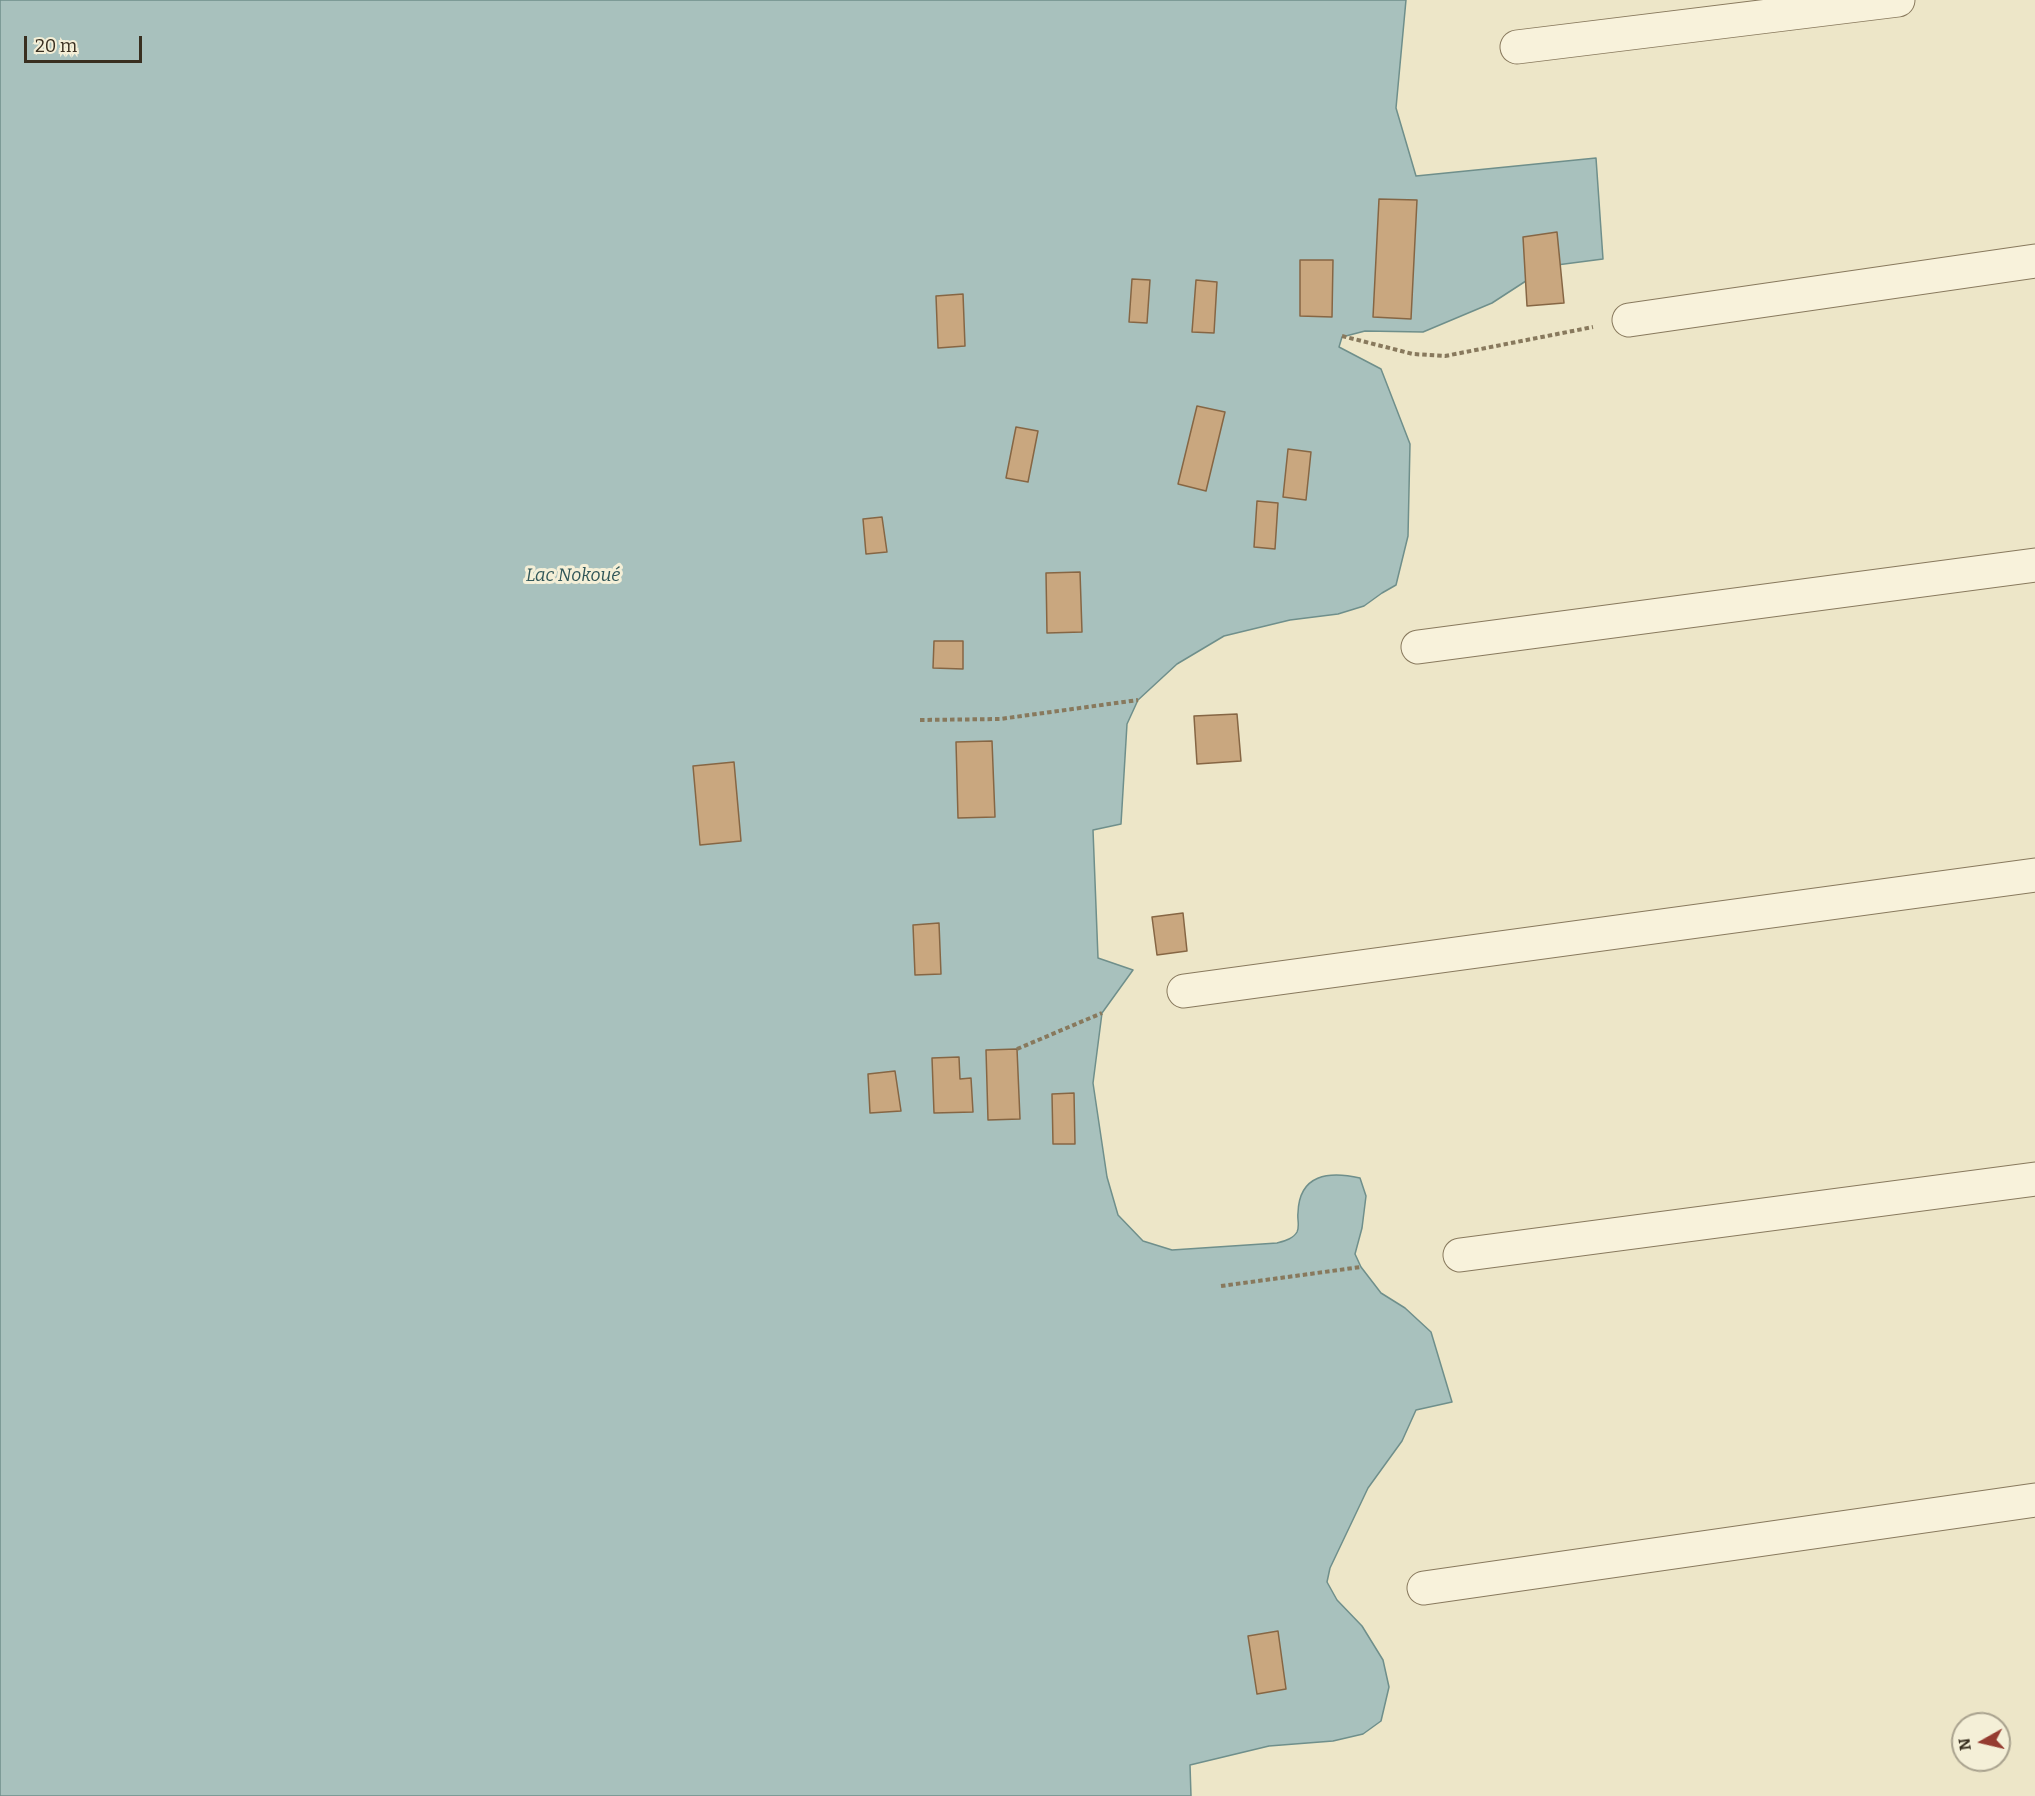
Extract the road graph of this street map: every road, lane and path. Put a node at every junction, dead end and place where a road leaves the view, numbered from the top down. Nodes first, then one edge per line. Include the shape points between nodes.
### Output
1 (1898, 0) edge
2 (1517, 47) dead end
3 (2035, 261) edge
4 (1629, 321) joint
5 (1342, 336) dead end
6 (2035, 565) edge
7 (1418, 646) dead end
8 (1138, 700) dead end
9 (920, 720) dead end
10 (2035, 875) edge
11 (1184, 991) dead end
12 (1102, 1013) dead end
13 (1017, 1049) dead end
14 (2035, 1179) edge
15 (1460, 1255) dead end
16 (1361, 1267) dead end
17 (1221, 1286) dead end
18 (2035, 1500) edge
19 (1424, 1588) dead end

1 - 2 street
3 - 4 street
4 - 5 path via 1445,356 1413,354
6 - 7 street
8 - 9 path via 1000,718
10 - 11 street
12 - 13 path
14 - 15 street
16 - 17 path
18 - 19 street

